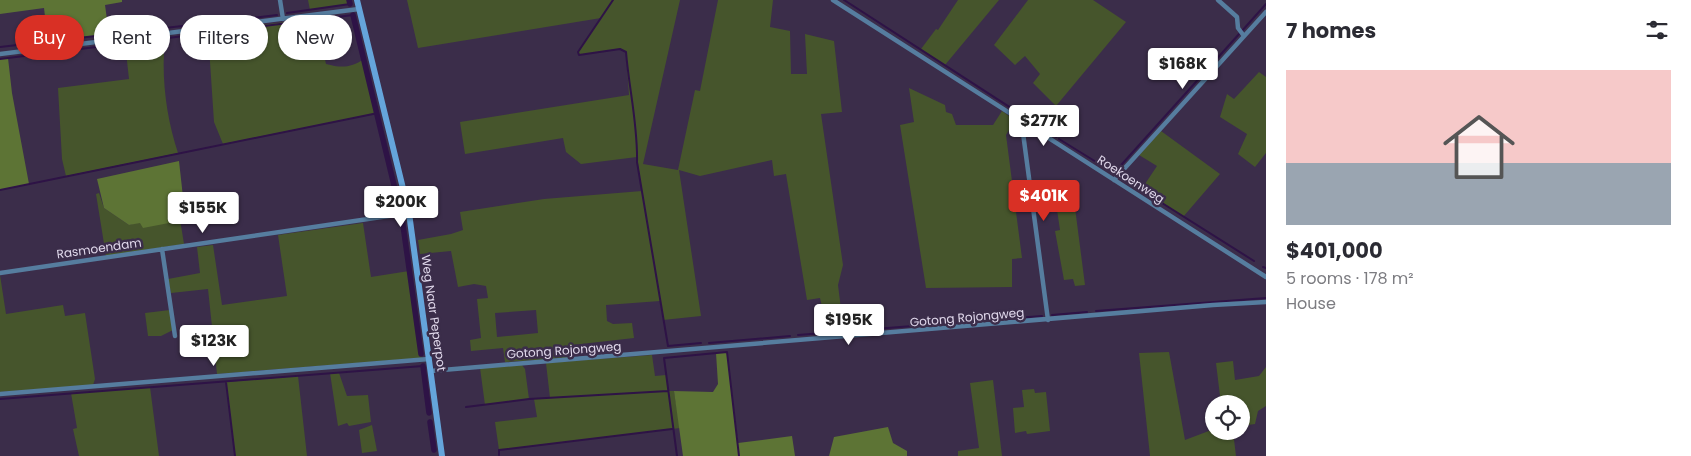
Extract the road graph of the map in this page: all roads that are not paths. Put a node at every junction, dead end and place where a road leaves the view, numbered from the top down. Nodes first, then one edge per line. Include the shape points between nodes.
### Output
1 (280, 0) edge
2 (357, 0) edge
3 (833, 0) edge
4 (1218, 0) edge
5 (359, 9) junction
6 (1266, 12) edge
7 (282, 15) edge
8 (313, 15) edge
9 (278, 20) edge
10 (1244, 36) junction
11 (0, 54) edge
12 (1025, 122) junction
13 (1114, 180) junction
14 (410, 213) junction
15 (162, 249) junction
16 (0, 273) edge
17 (1266, 277) edge
18 (1266, 302) edge
19 (1048, 320) junction
20 (175, 336) dead end
21 (429, 359) junction
22 (431, 371) junction
23 (0, 394) edge
24 (442, 456) edge

1 - 7 street
2 - 5 street, Weg Naar Peperpot
3 - 12 street, Roekoenweg
4 - 10 street via 1237,18 1238,28
5 - 8 street
5 - 14 street, Weg Naar Peperpot
6 - 10 street
9 - 11 street
10 - 13 street
12 - 13 street, Roekoenweg
12 - 19 street via 1023,133
13 - 17 street, Roekoenweg
14 - 15 street, Rasmoendam
14 - 21 street, Weg Naar Peperpot
15 - 16 street, Rasmoendam
15 - 20 street
18 - 19 street, Gotong Rojongweg
19 - 22 street, Gotong Rojongweg
21 - 22 street, Weg Naar Peperpot
21 - 23 street
22 - 24 street, Weg Naar Peperpot

